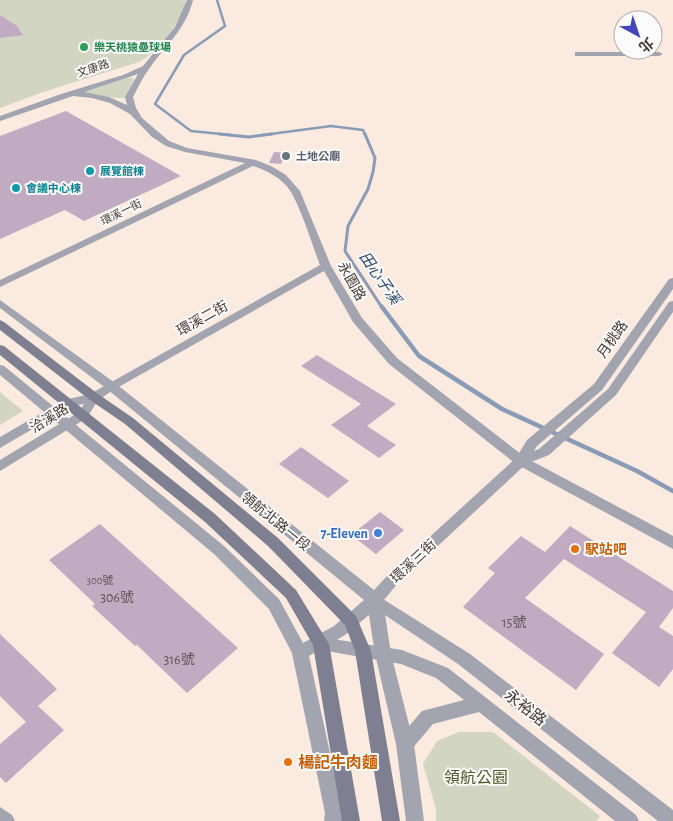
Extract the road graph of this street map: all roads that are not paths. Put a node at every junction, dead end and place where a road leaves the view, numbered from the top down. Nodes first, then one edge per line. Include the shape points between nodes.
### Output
1 (190, 0) edge
2 (578, 54) dead end
3 (613, 54) edge
4 (147, 67) junction
5 (49, 94) junction
6 (64, 96) junction
7 (0, 112) edge
8 (132, 112) junction
9 (0, 119) edge
10 (252, 163) junction
11 (326, 266) junction
12 (673, 281) edge
13 (0, 284) edge
14 (0, 303) edge
15 (673, 304) edge
16 (0, 324) edge
17 (0, 348) edge
18 (0, 369) edge
19 (111, 386) junction
20 (94, 397) junction
21 (68, 403) junction
22 (52, 412) junction
23 (83, 415) junction
24 (67, 425) junction
25 (0, 443) edge
26 (521, 461) junction
27 (0, 466) edge
28 (673, 543) edge
29 (375, 600) junction
30 (351, 621) junction
31 (321, 644) junction
32 (363, 651) junction
33 (300, 652) junction
34 (382, 654) junction
35 (481, 704) junction
36 (405, 744) junction
37 (0, 816) edge
38 (6, 821) edge
39 (333, 821) edge
40 (351, 821) edge
41 (391, 821) edge
42 (415, 821) edge
43 (630, 821) edge
44 (673, 821) edge

1 - 4 street via 183,23
2 - 3 street
4 - 5 street, 文康路 via 119,71
4 - 6 street, 文康路 via 126,77
4 - 8 street via 129,97
5 - 6 street, 文康路
5 - 7 street, 文康路
6 - 8 street, 文康路 via 82,94 106,98
6 - 9 street, 文康路
8 - 10 street, 永園路 via 169,144
10 - 11 street, 永園路 via 280,176 292,186
10 - 13 street, 環溪一街
11 - 19 street, 環溪二街
11 - 26 street, 永園路 via 357,320 393,361
12 - 26 street, 月桃路 via 598,388 532,443
14 - 19 street, 領航北路一段
15 - 26 street via 612,392 544,452
16 - 20 main road, 領航北路一段
17 - 21 main road
18 - 22 street
19 - 20 street, 環溪二街
19 - 29 street, 領航北路一段
20 - 21 street, 洽溪路
20 - 23 street, 洽溪路
20 - 30 main road, 領航北路一段 via 129,421 273,542
21 - 22 street, 洽溪路
21 - 23 main road
22 - 24 street
22 - 25 street, 洽溪路
23 - 24 street, 洽溪路
23 - 31 main road via 210,518 291,594
24 - 27 street, 洽溪路
24 - 33 street via 226,557 274,604
26 - 28 street, 永園路
26 - 29 street, 環溪三街 via 393,579
29 - 30 street, 環溪三街
29 - 34 street
29 - 44 street, 永裕路 via 464,659
30 - 31 street, 環溪三街
30 - 32 main road, 領航北路一段
31 - 32 street, 永裕路
31 - 33 street, 環溪三街
31 - 40 main road
32 - 34 street, 永裕路
32 - 41 main road, 領航北路一段
33 - 39 street via 334,813
34 - 35 street, 永裕路 via 402,657 442,673
34 - 36 street
35 - 36 street via 428,717
35 - 43 street, 永裕路
36 - 42 street
37 - 38 street

